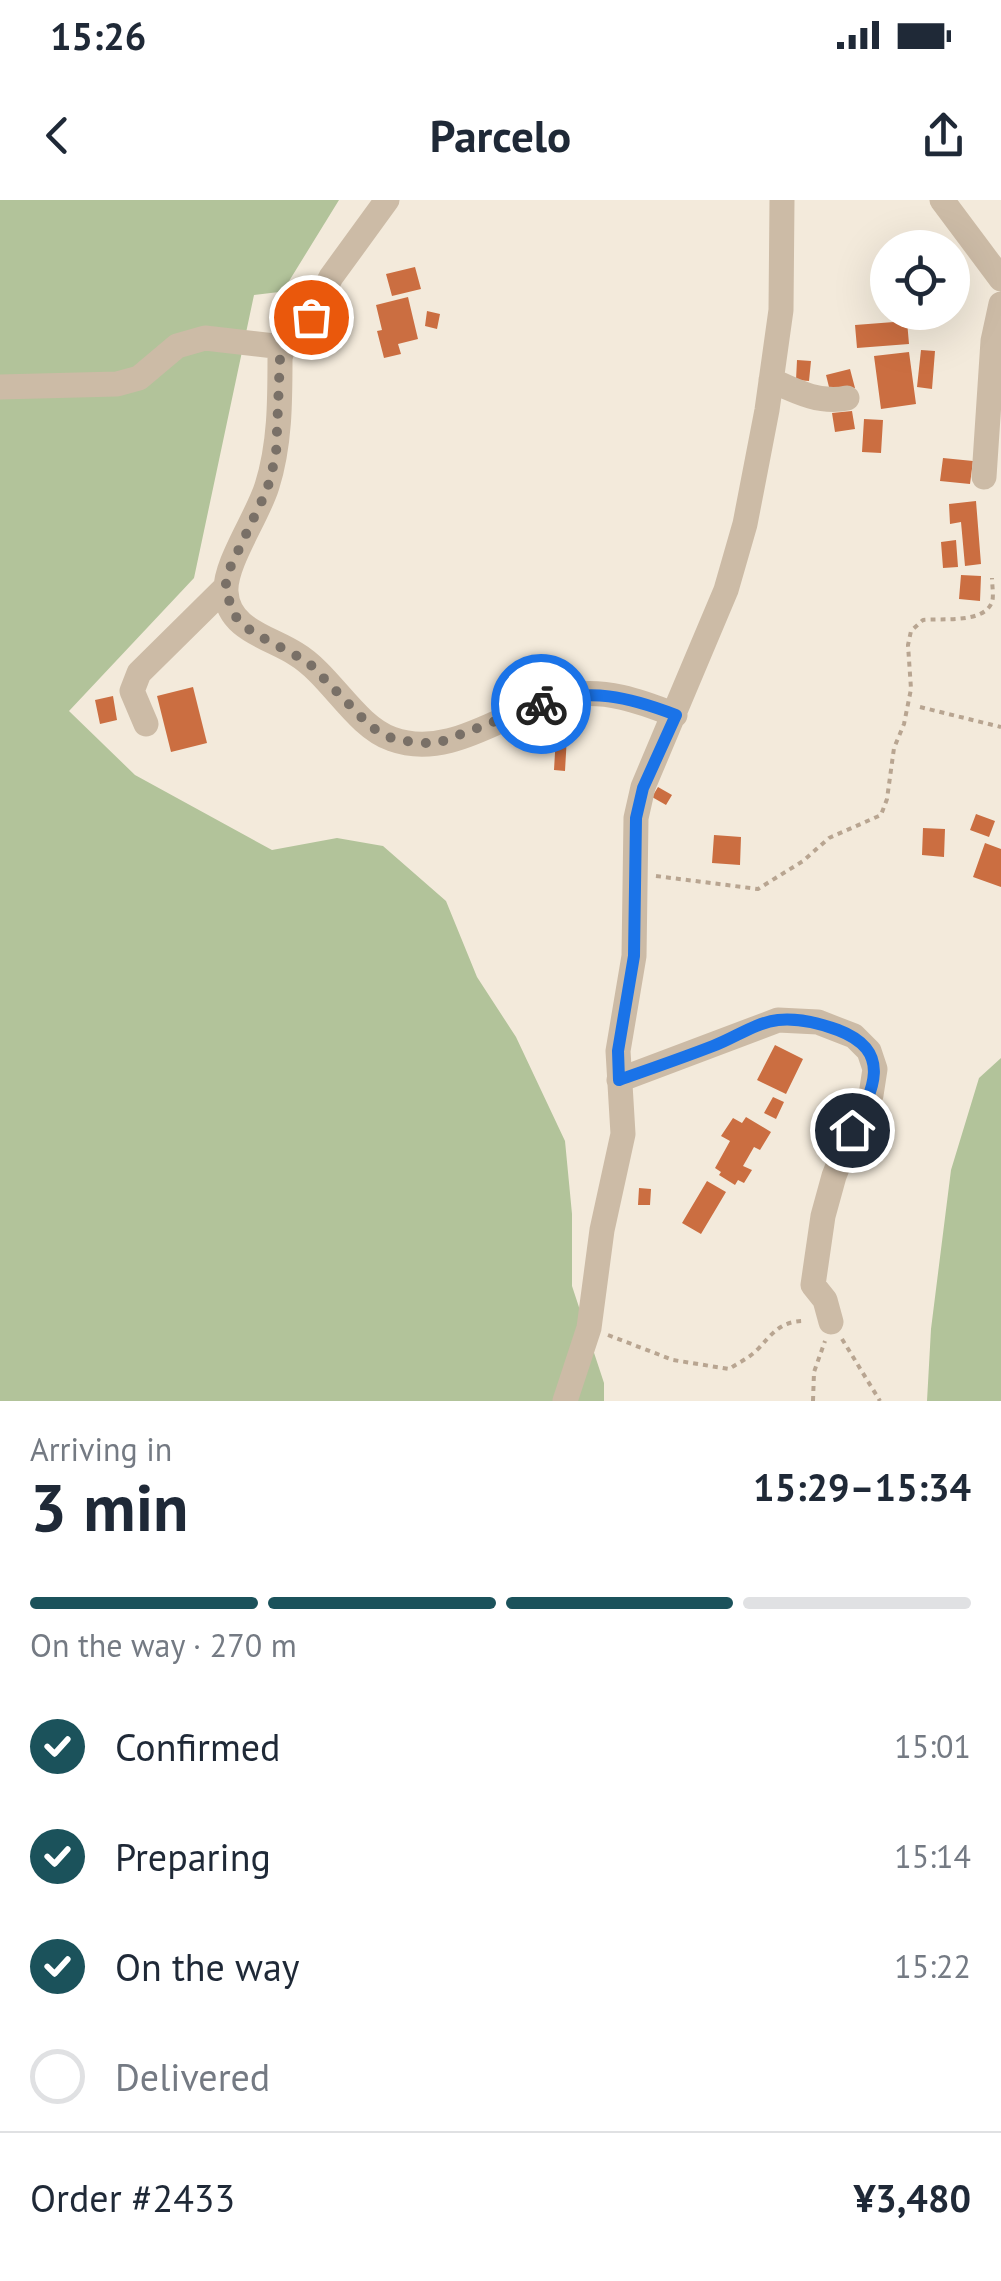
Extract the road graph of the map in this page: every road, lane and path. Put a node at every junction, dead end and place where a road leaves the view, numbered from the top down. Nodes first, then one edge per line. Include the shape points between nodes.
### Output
1 (387, 200) edge
2 (782, 200) edge
3 (942, 200) edge
4 (1001, 279) edge
5 (1001, 304) edge
6 (283, 348) junction
7 (771, 380) junction
8 (0, 387) edge
9 (847, 398) dead end
10 (984, 478) dead end
11 (992, 578) dead end
12 (225, 588) junction
13 (920, 707) dead end
14 (676, 715) junction
15 (146, 724) dead end
16 (1001, 727) edge
17 (636, 874) junction
18 (619, 1080) junction
19 (831, 1322) junction
20 (590, 1328) junction
21 (566, 1401) edge
22 (813, 1401) edge
23 (880, 1401) edge

1 - 6 street
2 - 7 street via 781,310
3 - 4 street
5 - 10 street
6 - 8 street via 206,338 178,346 139,378 117,384
6 - 12 street via 276,455
7 - 9 street via 802,394
7 - 14 street via 745,524
11 - 17 path via 988,608 961,619 923,620 911,631 911,689 880,815 828,838 758,889
12 - 14 street via 242,624 308,662 371,727 395,740 435,744 576,694 620,696
12 - 15 street via 139,673 132,691
13 - 16 path
14 - 17 street via 643,788
17 - 18 street
18 - 19 street via 778,1020 818,1022 854,1036 869,1051 875,1069 871,1095 838,1164 816,1255 813,1286
18 - 20 street via 623,1134
19 - 20 path via 790,1322 775,1329 729,1370 672,1360
19 - 22 path via 814,1372
19 - 23 path
20 - 21 street

